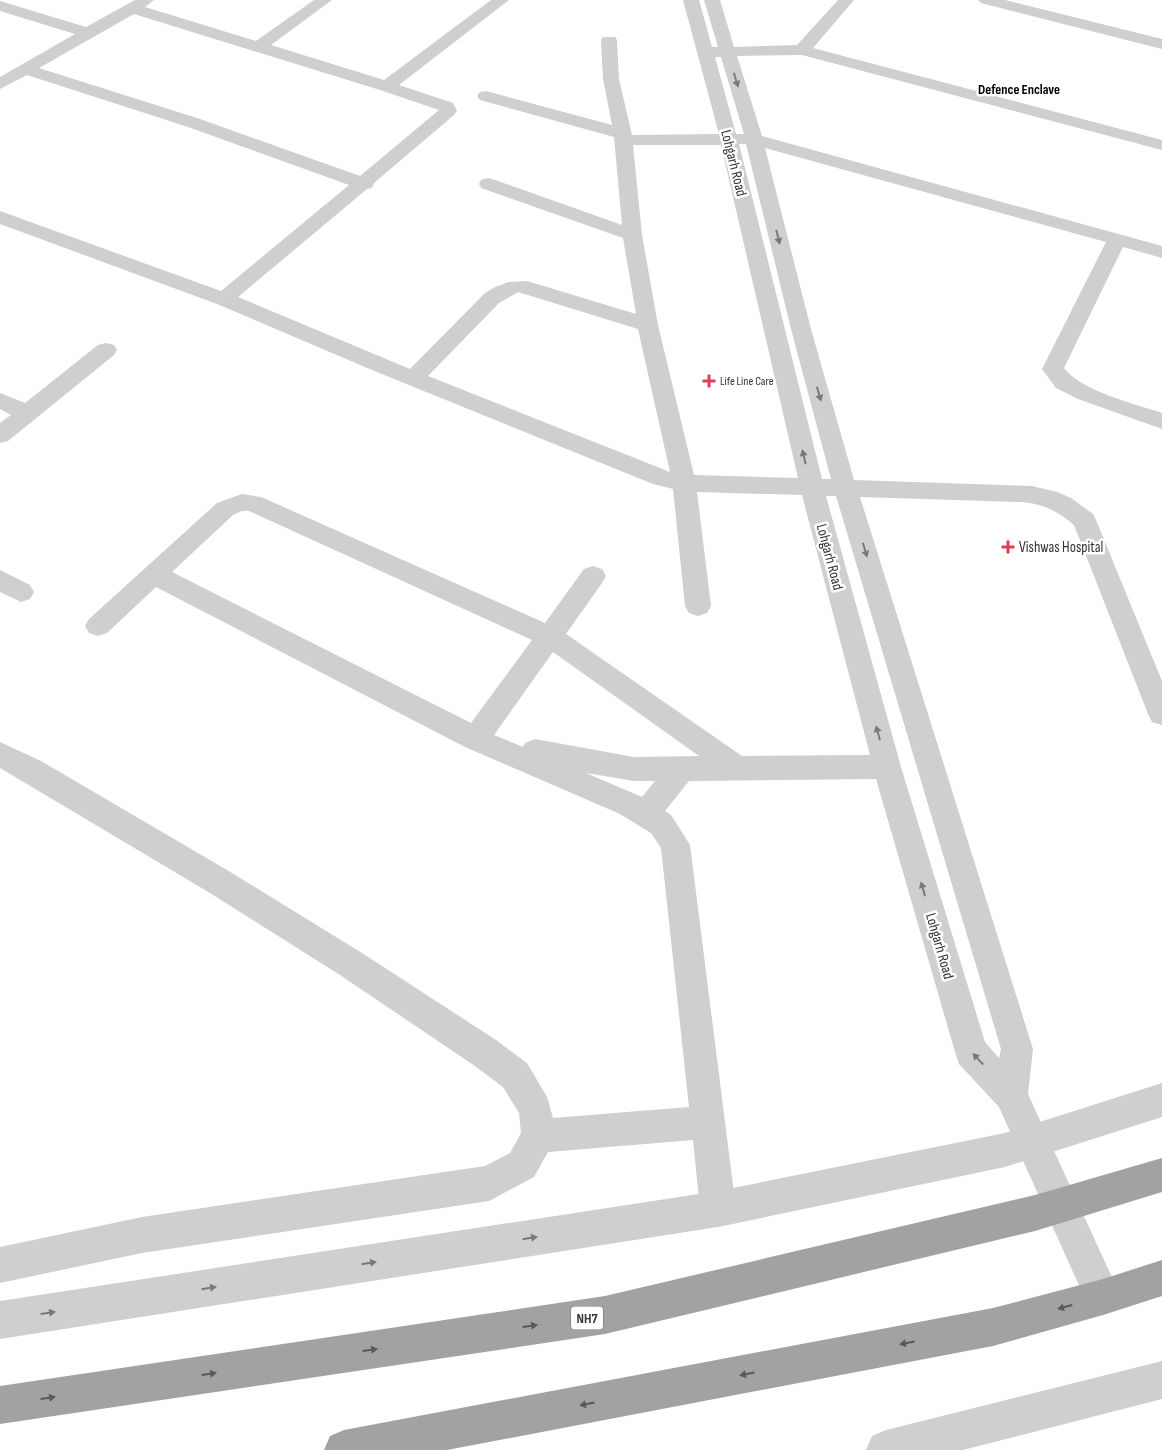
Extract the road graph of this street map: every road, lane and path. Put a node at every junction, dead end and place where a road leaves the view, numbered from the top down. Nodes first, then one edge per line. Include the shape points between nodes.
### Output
1 (324, 0) edge
2 (501, 0) edge
3 (691, 0) edge
4 (712, 0) edge
5 (846, 0) edge
6 (986, 0) edge
7 (139, 4) edge
8 (0, 6) edge
9 (88, 33) junction
10 (609, 40) dead end
11 (1162, 44) edge
12 (258, 47) junction
13 (802, 50) junction
14 (716, 52) junction
15 (25, 69) junction
16 (0, 84) edge
17 (386, 86) junction
18 (486, 96) dead end
19 (622, 136) junction
20 (729, 139) junction
21 (754, 139) junction
22 (1162, 145) edge
23 (365, 184) junction
24 (488, 184) dead end
25 (0, 217) edge
26 (632, 235) junction
27 (1117, 239) junction
28 (1162, 252) edge
29 (224, 299) junction
30 (648, 325) junction
31 (106, 350) dead end
32 (414, 378) junction
33 (0, 400) edge
34 (26, 413) junction
35 (1162, 421) edge
36 (0, 435) edge
37 (684, 483) junction
38 (812, 487) junction
39 (845, 488) junction
40 (155, 575) junction
41 (593, 576) dead end
42 (698, 606) dead end
43 (98, 626) dead end
44 (550, 637) junction
45 (1162, 714) edge
46 (475, 739) junction
47 (0, 754) edge
48 (887, 767) junction
49 (737, 768) junction
50 (681, 769) junction
51 (646, 814) junction
52 (1011, 1095) junction
53 (1162, 1100) edge
54 (708, 1122) junction
55 (538, 1136) junction
56 (1032, 1142) junction
57 (1162, 1175) edge
58 (1061, 1207) junction
59 (718, 1209) junction
60 (0, 1265) edge
61 (1162, 1278) edge
62 (1103, 1297) junction
63 (0, 1320) edge
64 (1162, 1380) edge
65 (0, 1405) edge
66 (344, 1450) edge
67 (886, 1450) edge

1 - 12 street
2 - 17 street
3 - 14 street, Lohgarh Road
4 - 14 street
5 - 13 street
6 - 11 street
7 - 9 street
7 - 12 street
8 - 9 street
9 - 15 street
10 - 19 street via 611,79
12 - 17 street
13 - 14 street
13 - 22 street
14 - 20 street, Lohgarh Road
14 -> 21 street
15 - 16 street
15 - 23 street via 194,123
17 - 23 street via 441,104 448,111
18 - 19 street
19 - 20 street
19 - 26 street
20 - 21 street
38 -> 20 street, Lohgarh Road
21 - 27 street
21 -> 39 street via 801,330
23 - 29 street
24 - 26 street
25 - 29 street
26 - 30 street
27 - 28 street
27 - 35 street via 1053,369 1064,383 1086,394
29 - 32 street
30 - 32 street via 516,286 492,298
30 - 37 street
31 - 34 street
32 - 37 street via 638,470
33 - 34 street
34 - 36 street
37 - 38 street
37 - 42 street
38 - 39 street
48 -> 38 street, Lohgarh Road
39 - 45 street via 1022,493 1047,496 1069,506 1084,520
39 -> 52 street via 1017,1049
40 - 43 street
40 - 44 street via 225,509 244,501
40 - 46 street
41 - 44 street
44 - 46 street
44 - 49 street
46 - 50 street via 604,765
46 - 51 street via 630,804
47 - 55 street via 216,880 484,1052 515,1075 535,1109
48 - 49 street
52 -> 48 street, Lohgarh Road via 971,1052
49 - 50 street
50 - 51 street
51 - 54 street via 661,824 675,845
52 - 56 street
53 - 56 street
54 - 55 street
54 - 59 street
55 - 60 street via 522,1165 489,1183 142,1235
56 - 58 street
56 - 59 street
57 - 58 highway, NH7
58 - 62 street
65 -> 58 highway, NH7 via 605,1315
63 -> 59 street
61 - 62 highway
62 -> 66 highway via 993,1327
64 - 67 street

